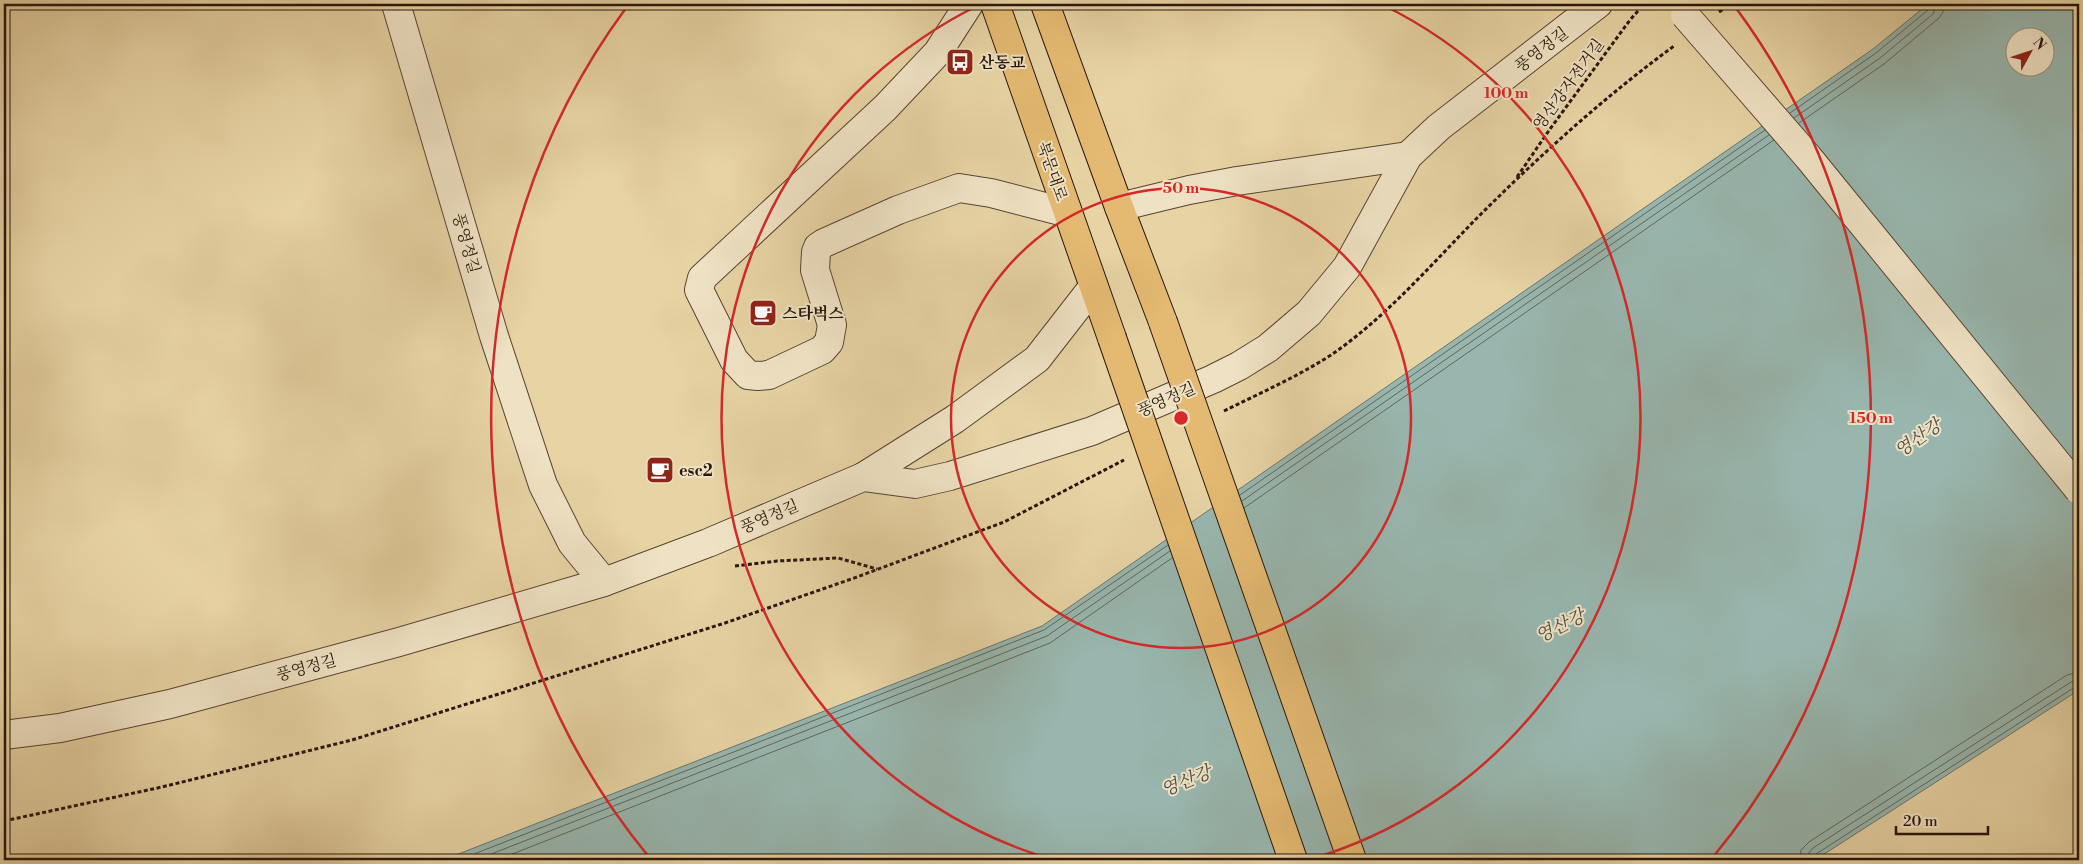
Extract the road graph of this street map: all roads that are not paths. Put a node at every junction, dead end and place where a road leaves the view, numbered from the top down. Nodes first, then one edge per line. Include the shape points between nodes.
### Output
1 (396, 4) edge
2 (969, 4) edge
3 (995, 4) edge
4 (1045, 4) edge
5 (1598, 4) edge
6 (1680, 10) edge
7 (1408, 156) junction
8 (1119, 207) junction
9 (1068, 213) junction
10 (1093, 287) junction
11 (863, 477) junction
12 (2079, 490) edge
13 (604, 582) junction
14 (4, 735) edge
15 (1293, 860) edge
16 (1352, 860) edge

1 - 13 street, 풍영정길 via 494,336 543,485 572,543
2 - 9 street via 938,52 910,82 702,278 699,290 734,360 748,375 769,375 822,350 829,342 832,325 815,270 818,246 898,210 959,188
3 - 9 main road, 북문대로
4 - 8 main road
5 - 7 street, 풍영정길 via 1440,127
6 - 12 street, bridge via 1808,157
7 - 8 street via 1237,181
7 - 11 street, 풍영정길 via 1347,267 1309,313 1268,348 1239,366 1092,431 978,468 915,484
8 - 16 main road, bridge via 1163,322
9 - 10 main road, 북문대로
10 - 11 street via 1037,358 955,419
10 - 15 main road, 북문대로, bridge
11 - 13 street, 풍영정길 via 708,543
13 - 14 street, 풍영정길 via 170,704 60,728

